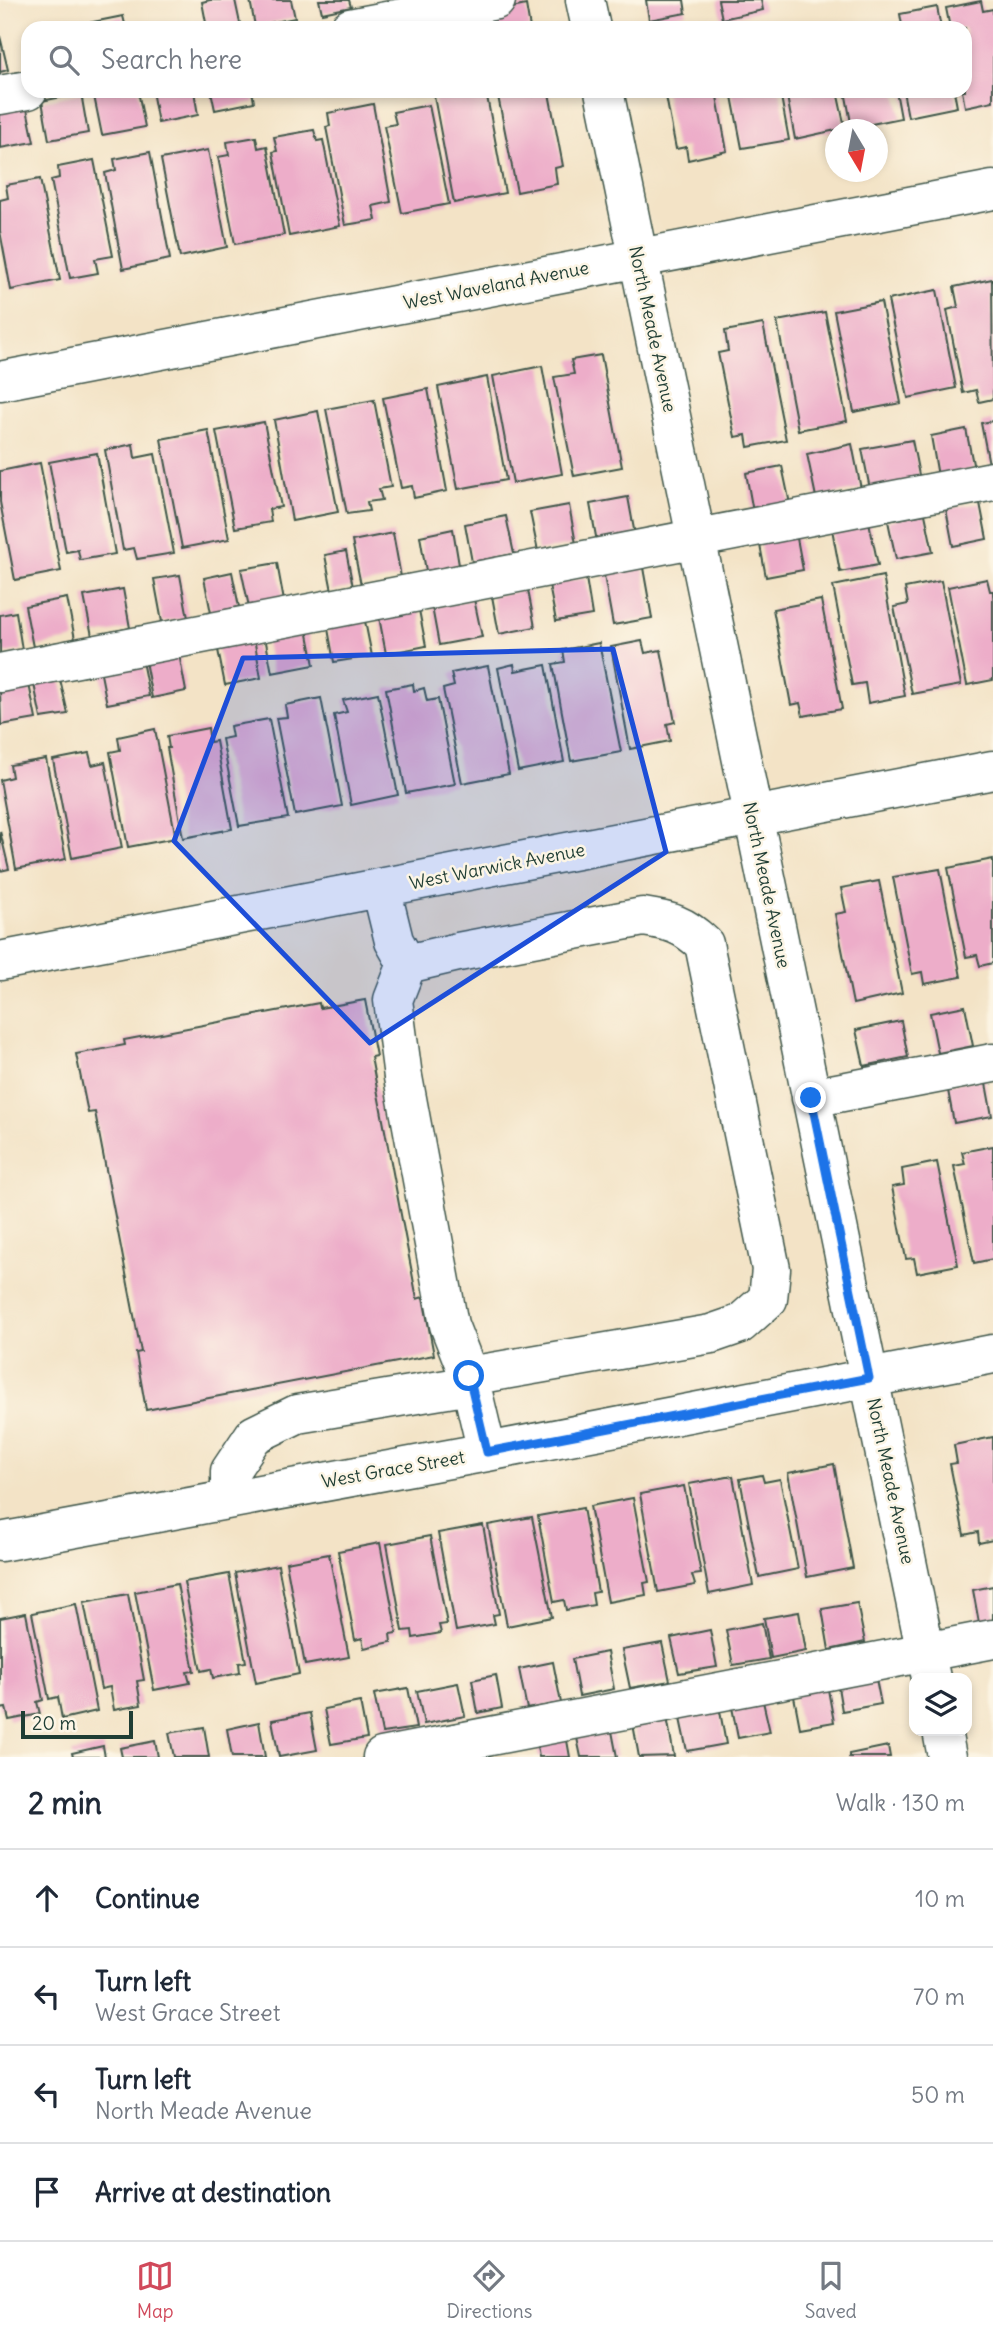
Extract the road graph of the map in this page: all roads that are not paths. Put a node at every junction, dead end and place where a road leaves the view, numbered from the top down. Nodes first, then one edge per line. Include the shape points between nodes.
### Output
1 (496, 0) edge
2 (585, 0) edge
3 (386, 21) edge
4 (590, 21) edge
5 (21, 91) edge
6 (0, 95) edge
7 (605, 98) edge
8 (993, 190) edge
9 (638, 258) junction
10 (0, 381) edge
11 (993, 481) edge
12 (696, 539) junction
13 (0, 673) edge
14 (993, 770) edge
15 (753, 817) junction
16 (381, 888) junction
17 (0, 961) edge
18 (408, 964) junction
19 (993, 1063) edge
20 (811, 1098) junction
21 (993, 1354) edge
22 (869, 1378) junction
23 (470, 1380) junction
24 (487, 1452) junction
25 (230, 1498) junction
26 (0, 1542) edge
27 (993, 1639) edge
28 (928, 1665) edge
29 (943, 1736) edge
30 (382, 1757) edge
31 (947, 1757) edge

1 - 3 street
2 - 4 street
5 - 6 street
7 - 9 street, North Meade Avenue
8 - 9 street, West Waveland Avenue
9 - 10 street, West Waveland Avenue
9 - 12 street, North Meade Avenue
11 - 12 street
12 - 13 street
12 - 15 street, North Meade Avenue
14 - 15 street, West Warwick Avenue
15 - 16 street, West Warwick Avenue
15 - 20 street, North Meade Avenue
16 - 17 street, West Warwick Avenue
16 - 18 street via 394,941
18 - 23 street via 393,1000 403,1077 449,1325
18 - 23 street via 643,917 671,921 691,932 704,944 713,981 771,1269 768,1299 740,1324 711,1334
19 - 20 street
20 - 22 street, North Meade Avenue
21 - 22 street, West Grace Street
22 - 24 street, West Grace Street
22 - 28 street, North Meade Avenue
23 - 24 street
23 - 25 street via 297,1414 254,1435 230,1471
24 - 25 street, West Grace Street
25 - 26 street, West Grace Street
27 - 28 street
28 - 30 street
29 - 31 street

